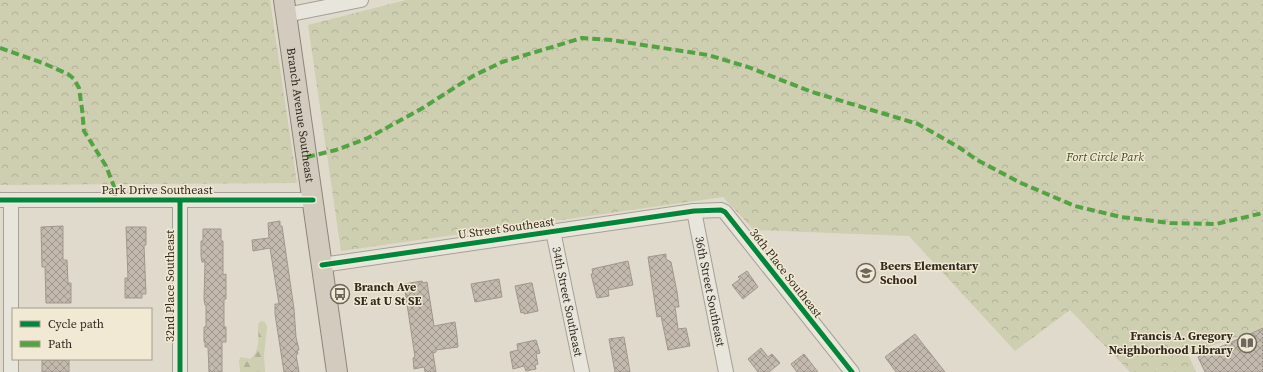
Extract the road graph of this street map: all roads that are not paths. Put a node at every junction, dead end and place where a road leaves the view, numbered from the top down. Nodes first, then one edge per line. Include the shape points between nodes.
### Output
1 (360, 0) edge
2 (285, 7) edge
3 (6, 200) edge
4 (180, 200) junction
5 (313, 200) junction
6 (694, 211) junction
7 (553, 231) junction
8 (322, 265) junction
9 (10, 372) edge
10 (180, 372) edge
11 (337, 372) edge
12 (582, 372) edge
13 (726, 372) edge
14 (852, 372) edge

1 - 2 street
2 - 5 highway, Branch Avenue Southeast
3 - 4 street, Park Drive Southeast
3 - 9 street
4 - 5 street, Park Drive Southeast
4 - 10 street, 32nd Place Southeast
5 - 8 highway, Branch Avenue Southeast
6 - 7 street, U Street Southeast
6 - 13 street, 36th Street Southeast
6 - 14 street, 36th Place Southeast via 725,212
7 - 8 street, U Street Southeast
7 - 12 street, 34th Street Southeast
8 - 11 highway, Branch Avenue Southeast

